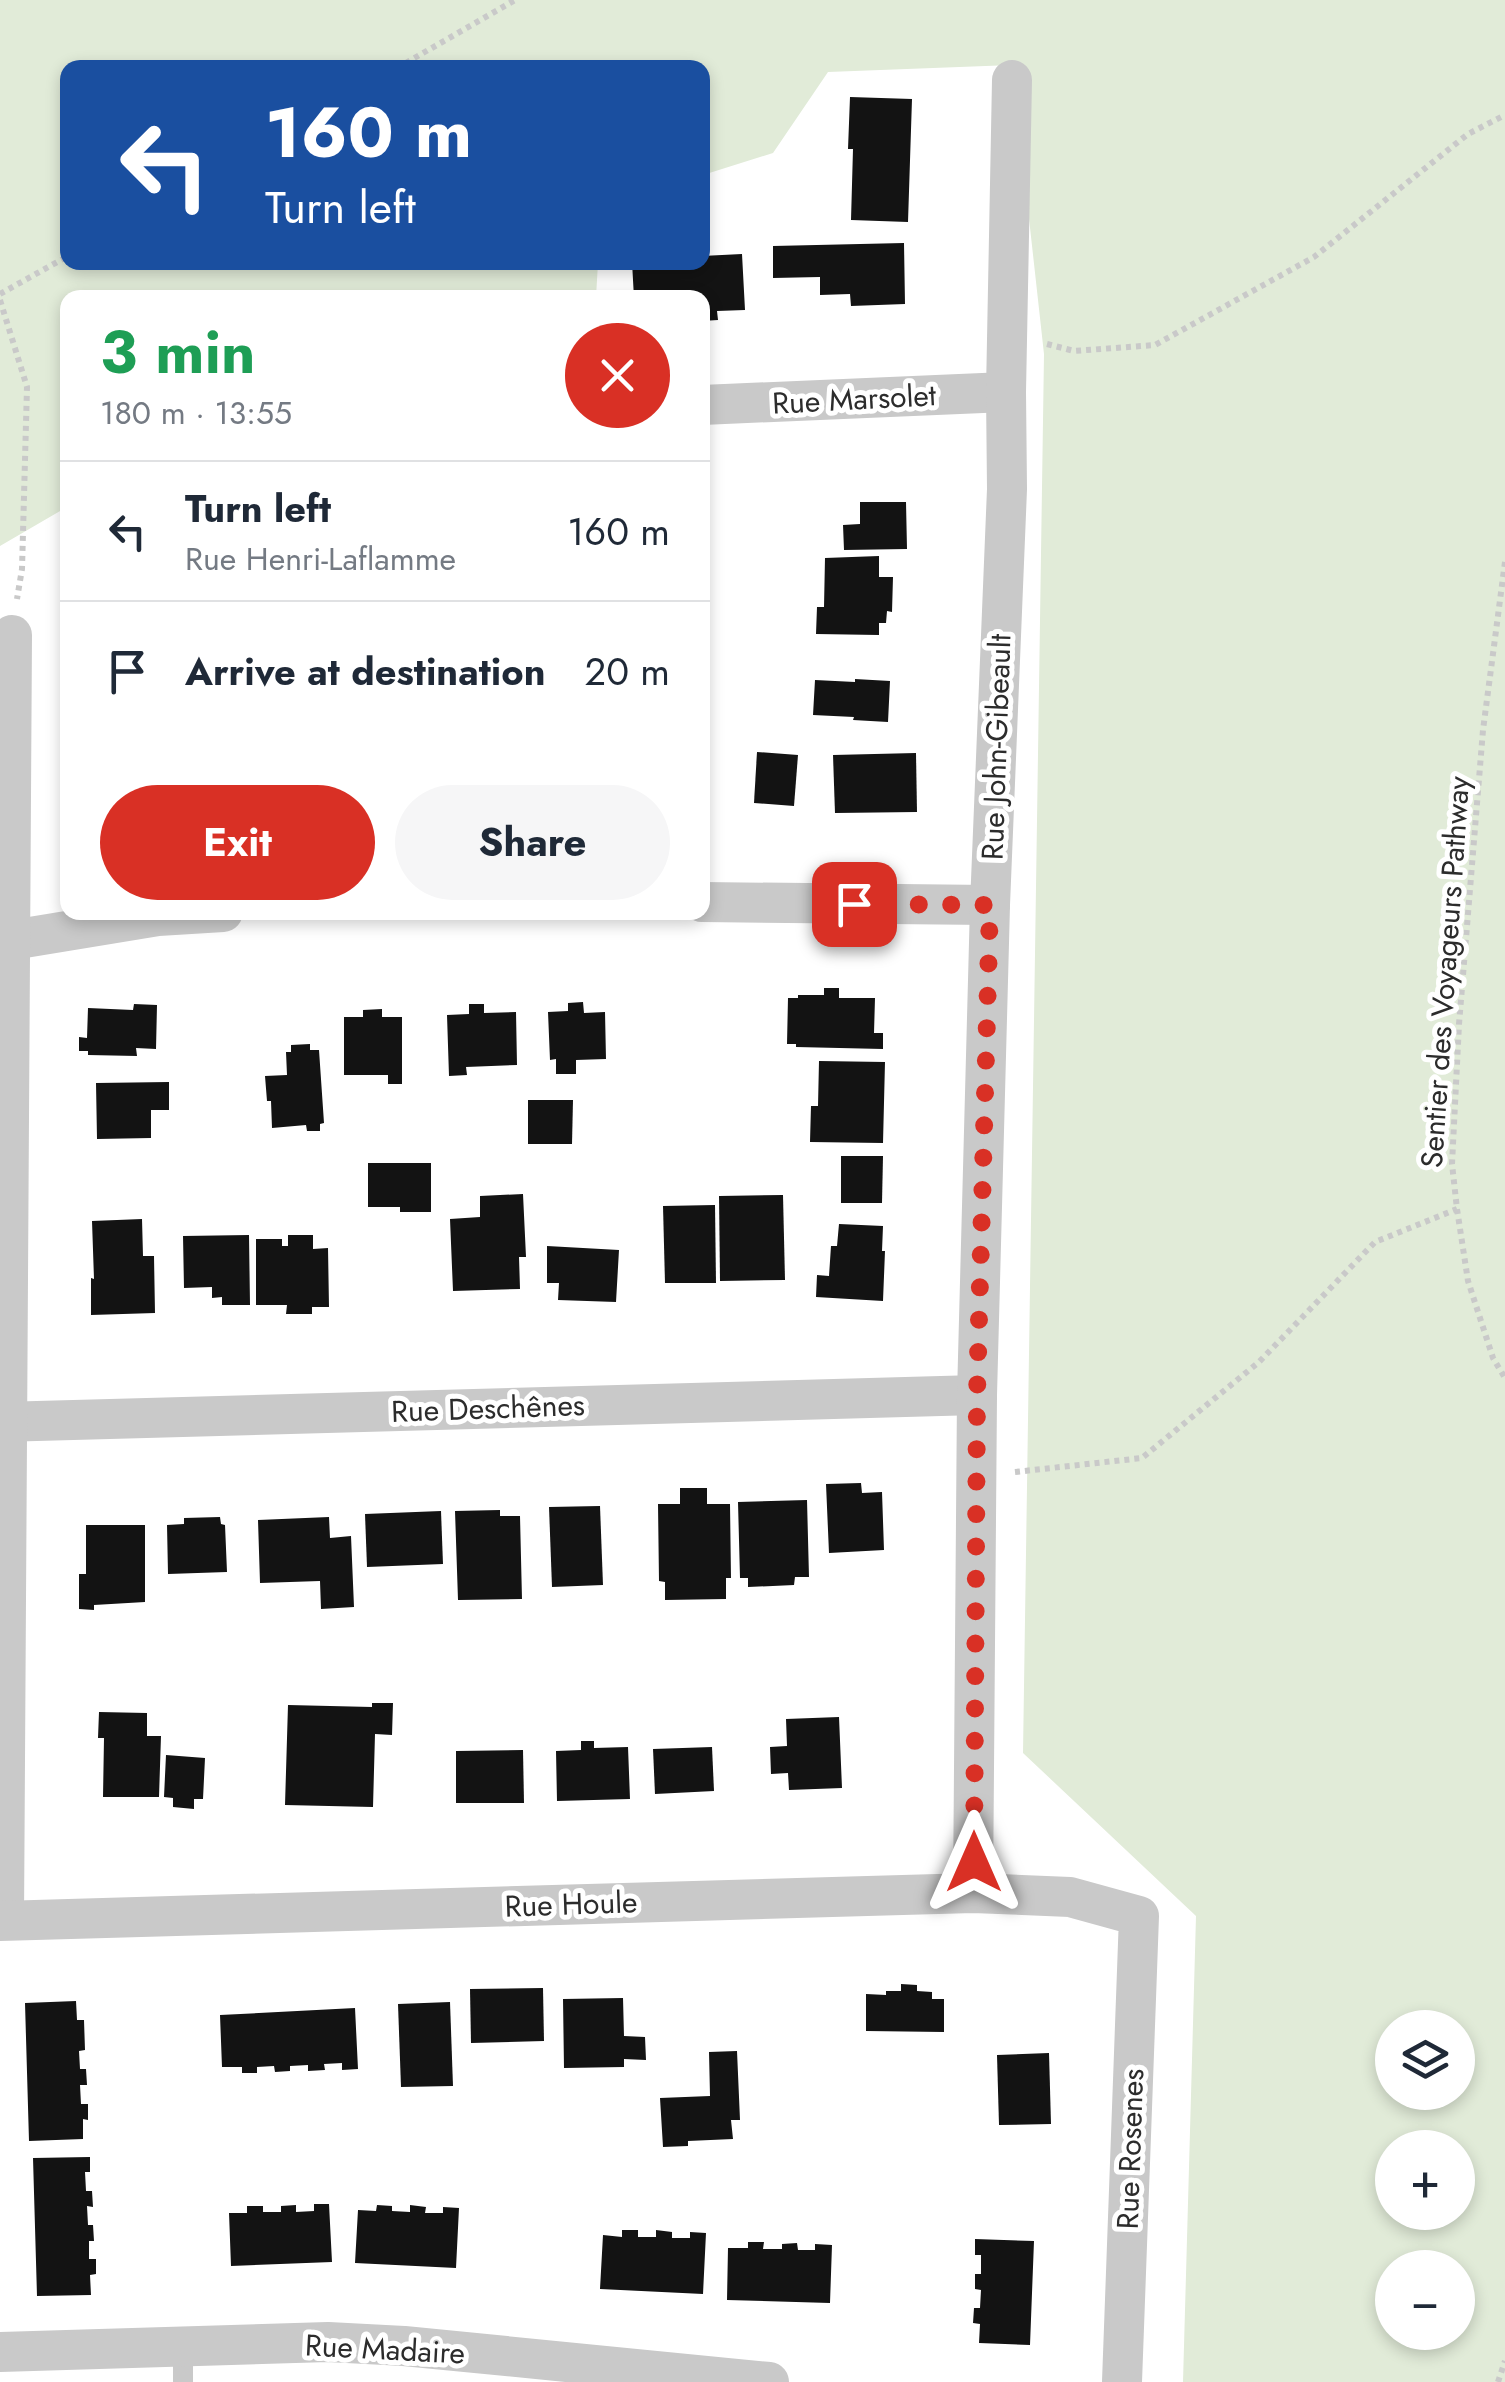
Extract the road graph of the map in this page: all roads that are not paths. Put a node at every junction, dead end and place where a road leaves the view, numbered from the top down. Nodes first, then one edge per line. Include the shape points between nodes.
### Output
1 (1012, 80) dead end
2 (1006, 392) junction
3 (710, 405) edge
4 (12, 635) road end
5 (710, 902) edge
6 (990, 905) junction
7 (134, 920) edge
8 (12, 940) junction
9 (977, 1395) junction
10 (3, 1422) edge
11 (974, 1892) junction
12 (1139, 1916) joint
13 (2, 1920) edge
14 (0, 2352) edge
15 (183, 2365) edge
16 (541, 2371) edge
17 (768, 2382) edge
18 (1122, 2382) edge

1 - 2 street, Rue John-Gibeault
2 - 3 street, Rue Marsolet
2 - 6 street, Rue John-Gibeault
4 - 8 street
5 - 6 street
6 - 9 street, Rue John-Gibeault
7 - 8 street
8 - 10 street
9 - 10 street, Rue Deschênes
9 - 11 street, Rue John-Gibeault
10 - 13 street
11 - 12 street, Rue Houle via 1070,1897
11 - 13 street, Rue Houle
12 - 18 street, Rue Rosenes
14 - 15 street, Rue Madaire
15 - 16 street, Rue Madaire via 328,2342 404,2346
16 - 17 street, Rue Madaire

